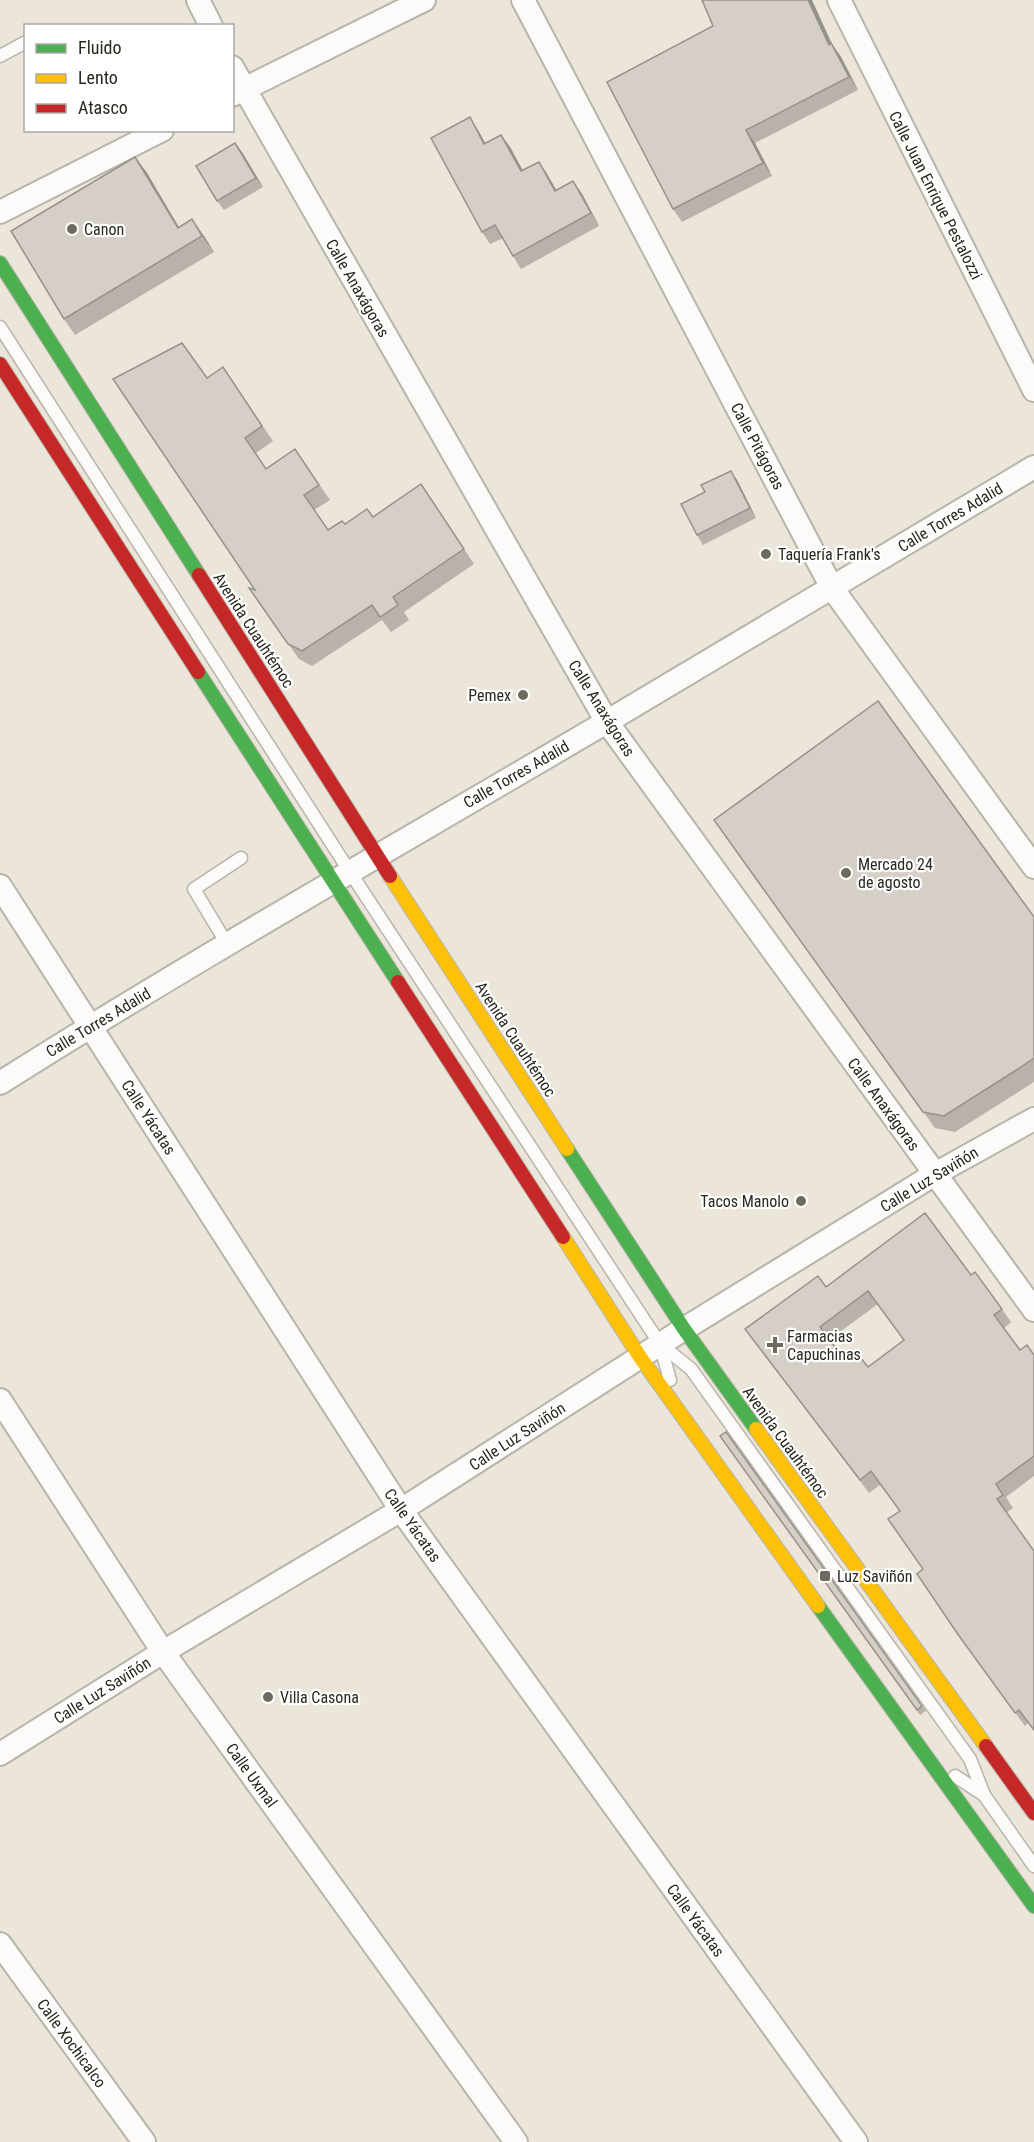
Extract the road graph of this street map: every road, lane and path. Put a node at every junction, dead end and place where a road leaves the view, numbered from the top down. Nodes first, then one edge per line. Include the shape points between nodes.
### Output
1 (198, 0) edge
2 (424, 0) edge
3 (523, 0) edge
4 (839, 0) edge
5 (210, 24) edge
6 (24, 43) edge
7 (0, 56) edge
8 (234, 75) edge
9 (238, 92) edge
10 (158, 132) edge
11 (0, 212) edge
12 (0, 263) edge
13 (0, 327) edge
14 (0, 364) edge
15 (1034, 390) edge
16 (1034, 467) edge
17 (832, 588) junction
18 (607, 722) junction
19 (377, 855) junction
20 (240, 858) dead end
21 (1034, 867) edge
22 (342, 877) junction
23 (0, 886) edge
24 (227, 944) junction
25 (91, 1026) junction
26 (0, 1083) edge
27 (1034, 1119) edge
28 (935, 1174) junction
29 (1034, 1310) edge
30 (684, 1329) junction
31 (660, 1344) junction
32 (640, 1357) junction
33 (0, 1400) edge
34 (401, 1510) junction
35 (163, 1652) junction
36 (0, 1754) edge
37 (984, 1795) junction
38 (1034, 1814) edge
39 (1034, 1866) edge
40 (1034, 1906) edge
41 (0, 1944) edge
42 (144, 2142) edge
43 (516, 2142) edge
44 (856, 2142) edge

1 - 5 street
2 - 9 street
3 - 17 street, Calle Pitágoras
4 - 15 street, Calle Juan Enrique Pestalozzi
6 - 7 lane
8 - 9 street, Calle Anaxágoras
9 - 18 street, Calle Anaxágoras
10 - 11 street
12 - 19 main road, Avenida Cuauhtémoc
13 - 22 lane
14 - 22 main road
16 - 17 street, Calle Torres Adalid
17 - 18 street, Calle Torres Adalid
17 - 21 street, Calle Pitágoras
18 - 19 street, Calle Torres Adalid
18 - 28 street, Calle Anaxágoras
19 - 22 street, Calle Torres Adalid
19 - 30 main road, Avenida Cuauhtémoc
20 - 24 lane via 194,889
22 - 24 street, Calle Torres Adalid
22 - 31 lane
22 - 32 main road
23 - 25 street, Calle Yácatas
24 - 25 street, Calle Torres Adalid
25 - 26 street, Calle Torres Adalid
25 - 34 street, Calle Yácatas
27 - 28 street, Calle Luz Saviñón
28 - 29 street, Calle Anaxágoras
28 - 30 street, Calle Luz Saviñón
30 - 31 street, Calle Luz Saviñón
30 - 38 main road, Avenida Cuauhtémoc
31 - 32 street, Calle Luz Saviñón
31 - 37 lane via 698,1378 970,1759
31 - 37 lane via 671,1382 950,1773
32 - 34 street, Calle Luz Saviñón
32 - 40 main road
33 - 35 street, Calle Uxmal
34 - 35 street, Calle Luz Saviñón
34 - 44 street, Calle Yácatas
35 - 36 street, Calle Luz Saviñón
35 - 43 street, Calle Uxmal
37 - 39 lane
41 - 42 street, Calle Xochicalco

